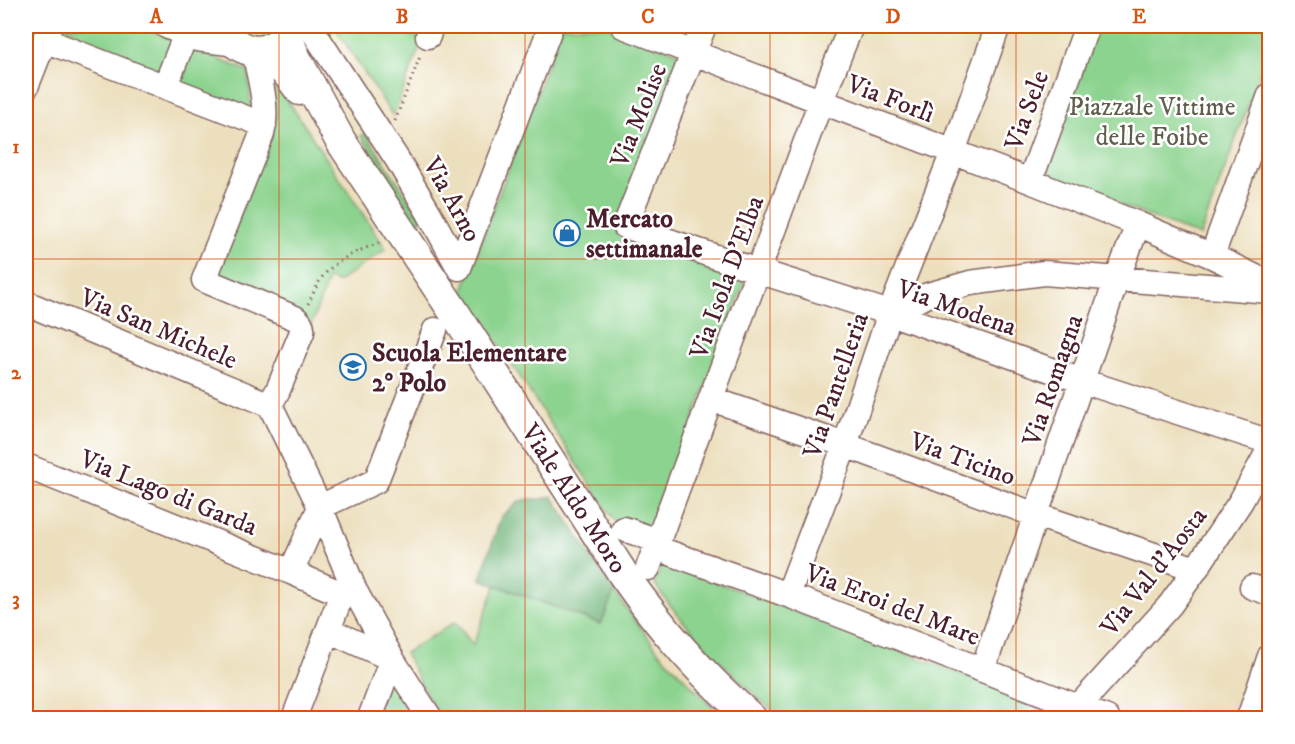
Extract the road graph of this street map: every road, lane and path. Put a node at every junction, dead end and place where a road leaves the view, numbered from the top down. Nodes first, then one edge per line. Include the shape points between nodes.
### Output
1 (399, 26) edge
2 (551, 26) edge
3 (623, 26) edge
4 (704, 26) edge
5 (851, 26) edge
6 (998, 26) edge
7 (1088, 26) edge
8 (297, 28) edge
9 (184, 29) edge
10 (429, 31) edge
11 (47, 32) edge
12 (244, 43) edge
13 (694, 52) junction
14 (26, 87) edge
15 (165, 87) junction
16 (1269, 95) edge
17 (821, 101) junction
18 (264, 125) junction
19 (340, 140) junction
20 (387, 143) junction
21 (953, 152) junction
22 (1030, 181) junction
23 (1137, 224) junction
24 (625, 226) joint
25 (382, 242) dead end
26 (1212, 256) junction
27 (758, 271) junction
28 (1117, 279) junction
29 (1269, 284) edge
30 (1269, 291) edge
31 (26, 303) edge
32 (890, 313) junction
33 (300, 323) junction
34 (435, 330) dead end
35 (1082, 381) junction
36 (711, 399) junction
37 (270, 405) junction
38 (1269, 442) edge
39 (845, 444) junction
40 (1269, 448) edge
41 (26, 466) edge
42 (320, 507) junction
43 (1036, 515) junction
44 (624, 529) dead end
45 (654, 553) junction
46 (1196, 569) junction
47 (291, 572) junction
48 (349, 593) junction
49 (788, 595) junction
50 (328, 630) junction
51 (1269, 656) edge
52 (393, 659) junction
53 (983, 669) junction
54 (1073, 713) edge
55 (374, 717) edge
56 (294, 718) edge
57 (429, 718) edge
58 (751, 718) edge
59 (1107, 718) edge
60 (1249, 718) edge

1 - 10 path
2 - 20 street, Via Arno via 459,268
3 - 13 street, Via Forlì
4 - 13 street, Via Molise
5 - 17 street, Via Isola D'Elba
6 - 21 street, Via Pantelleria
7 - 22 street, Via Sele
8 - 12 main road via 275,46
8 - 19 main road, Viale Aldo Moro via 290,44 294,55
8 - 20 street, Via Arno
9 - 12 street via 196,39
9 - 15 street
10 - 20 path
11 - 14 street
11 - 15 street
12 - 18 street via 261,87
12 - 19 main road, Viale Aldo Moro via 288,74
13 - 17 street, Via Forlì
13 - 24 street, Via Molise
15 - 18 street
16 - 26 street
17 - 21 street, Via Forlì
17 - 27 street, Via Isola D'Elba
18 - 33 street via 204,280
19 - 58 main road, Viale Aldo Moro via 646,607 701,672
21 - 22 street, Via Forlì
21 - 32 street, Via Pantelleria
22 - 23 street, Via Forlì
23 - 26 street, Via Forlì
23 - 28 street, Via Romagna
24 - 27 street, Via Modena
25 - 33 path via 352,253 323,275
26 - 29 street, Via Forlì
27 - 32 street, Via Modena
27 - 36 street, Via Isola D'Elba
28 - 30 street
28 - 32 street via 1044,273 970,283 928,295
28 - 35 street, Via Romagna
31 - 37 street, Via San Michele
32 - 35 street, Via Modena
32 - 39 street, Via Pantelleria
33 - 37 street via 302,332
34 - 42 street via 375,482
35 - 38 street, Via Modena
35 - 43 street, Via Romagna
36 - 39 street, Via Ticino
36 - 45 street, Via Isola D'Elba
37 - 42 street
39 - 43 street, Via Ticino
39 - 49 street, Via Pantelleria
40 - 46 street, Via Val d'Aosta via 1241,501
41 - 47 street, Via Lago di Garda
42 - 47 street
42 - 48 street
43 - 46 street, Via Ticino
43 - 53 street, Via Romagna
44 - 45 street, Via Eroi del Mare
45 - 49 street, Via Eroi del Mare
46 - 54 street, Via Val d'Aosta via 1170,605
47 - 48 street, Via Lago di Garda
48 - 50 street
48 - 52 street
49 - 53 street, Via Eroi del Mare
50 - 52 street
50 - 56 street
51 - 60 street
52 - 55 street
52 - 57 street
53 - 54 street, Via Eroi del Mare
54 - 59 street, Via Eroi del Mare

